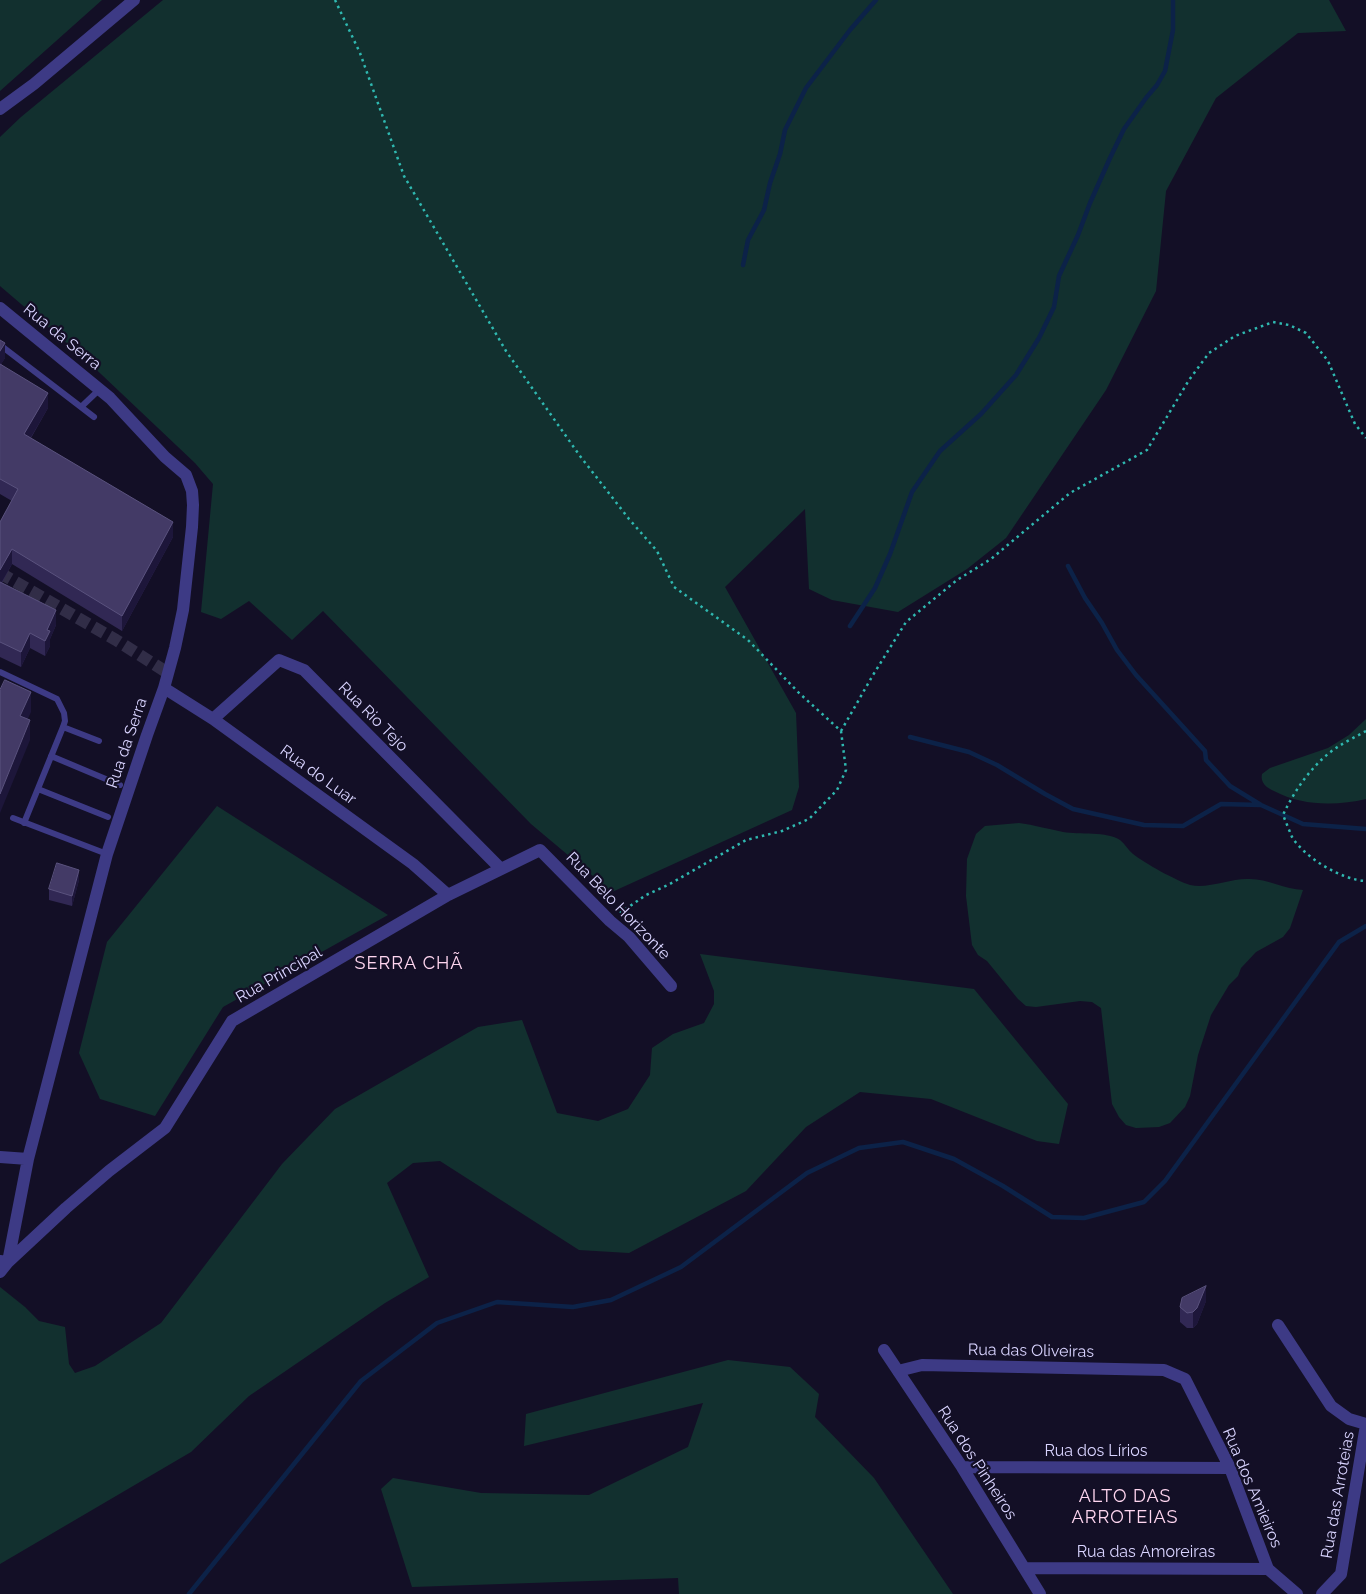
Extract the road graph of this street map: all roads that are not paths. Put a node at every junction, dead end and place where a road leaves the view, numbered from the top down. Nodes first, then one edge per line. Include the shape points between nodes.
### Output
1 (134, 0) edge
2 (0, 109) edge
3 (0, 308) edge
4 (0, 345) edge
5 (100, 389) junction
6 (81, 407) junction
7 (94, 417) dead end
8 (0, 672) edge
9 (164, 688) junction
10 (213, 719) junction
11 (63, 727) junction
12 (98, 741) dead end
13 (51, 756) junction
14 (120, 785) dead end
15 (38, 789) junction
16 (108, 817) dead end
17 (13, 818) dead end
18 (24, 823) junction
19 (540, 850) joint
20 (107, 854) junction
21 (500, 868) junction
22 (448, 895) junction
23 (671, 986) dead end
24 (0, 1157) edge
25 (28, 1159) junction
26 (3, 1265) edge
27 (1278, 1325) dead end
28 (884, 1350) dead end
29 (1164, 1370) joint
30 (898, 1371) junction
31 (1366, 1424) edge
32 (962, 1467) junction
33 (1230, 1468) junction
34 (1024, 1568) junction
35 (1268, 1569) junction
36 (1040, 1594) edge
37 (1297, 1594) edge
38 (1322, 1594) edge

1 - 2 street
3 - 5 street, Rua da Serra
4 - 6 lane
5 - 6 lane
5 - 9 street, Rua da Serra via 186,476 192,491 192,527 183,610
6 - 7 lane
8 - 11 lane via 57,700 64,712
9 - 10 street, Rua do Luar
9 - 20 street, Rua da Serra
10 - 21 street, Rua Rio Tejo via 279,660 304,670
10 - 22 street, Rua do Luar via 413,864
11 - 12 lane
11 - 13 lane
13 - 14 lane
13 - 15 lane
15 - 16 lane
15 - 18 lane
17 - 18 lane
18 - 20 lane
19 - 21 street, Rua Principal
19 - 23 street, Rua Belo Horizonte via 629,938
20 - 25 street, Rua da Serra
21 - 22 street, Rua Principal
22 - 26 street, Rua Principal via 232,1021 165,1128 109,1171
24 - 25 street
25 - 26 street, Rua da Serra
27 - 31 street via 1331,1406 1349,1419
28 - 30 street, Rua dos Pinheiros
29 - 30 street, Rua das Oliveiras via 922,1365
29 - 33 street, Rua dos Amieiros via 1185,1379
30 - 32 street, Rua dos Pinheiros
31 - 38 street, Rua das Arroteias via 1341,1574
32 - 33 street, Rua dos Lírios
32 - 34 street, Rua dos Pinheiros
33 - 35 street, Rua dos Amieiros
34 - 35 street, Rua das Amoreiras
34 - 36 street, Rua dos Pinheiros
35 - 37 street, Rua dos Amieiros

